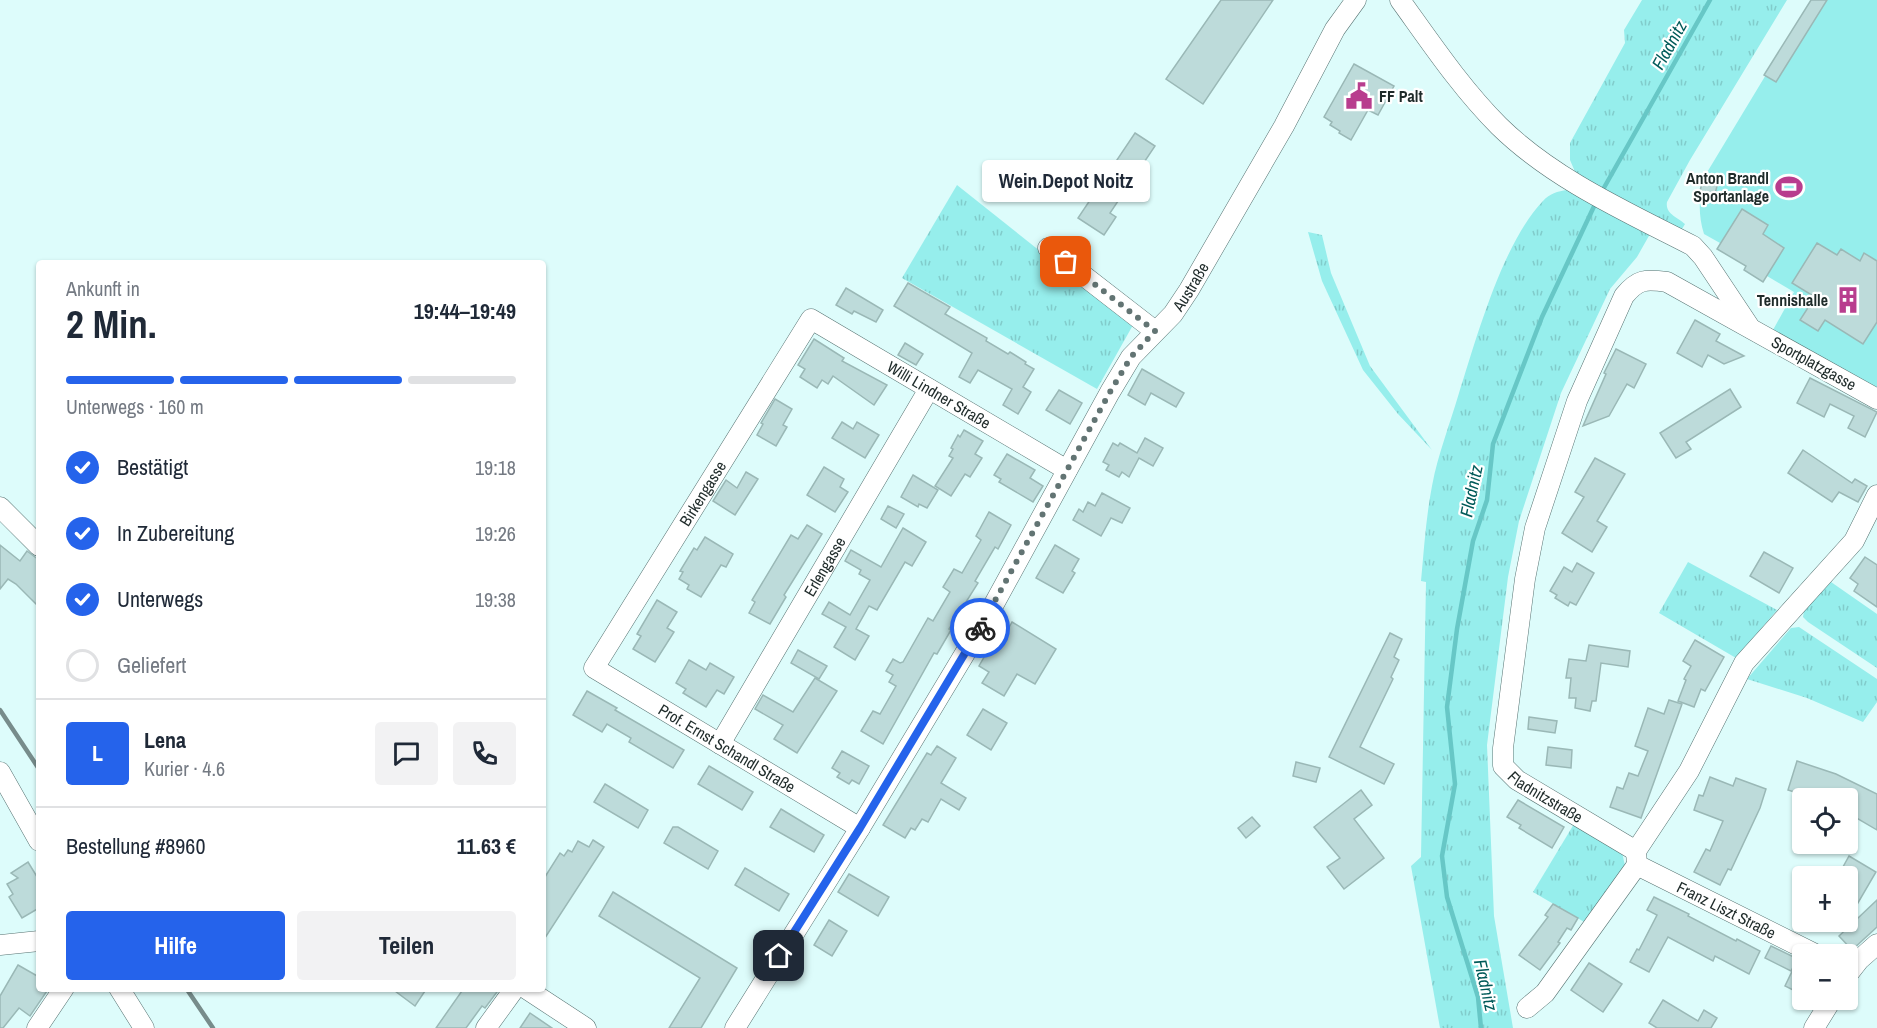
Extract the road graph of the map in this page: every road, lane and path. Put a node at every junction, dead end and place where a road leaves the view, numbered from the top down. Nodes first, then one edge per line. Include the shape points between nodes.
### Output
1 (1356, 0) edge
2 (1400, 0) edge
3 (1048, 248) dead end
4 (1650, 279) joint
5 (811, 319) joint
6 (1750, 328) junction
7 (1155, 331) junction
8 (929, 389) junction
9 (1877, 399) edge
10 (1066, 470) junction
11 (1877, 495) edge
12 (0, 507) edge
13 (36, 543) edge
14 (594, 668) joint
15 (720, 744) junction
16 (0, 772) edge
17 (860, 828) junction
18 (36, 836) edge
19 (1636, 858) junction
20 (36, 941) edge
21 (1796, 944) edge
22 (1877, 944) edge
23 (0, 945) edge
24 (1858, 963) edge
25 (61, 992) edge
26 (122, 992) edge
27 (512, 992) edge
28 (531, 992) edge
29 (1527, 1008) dead end
30 (1825, 1010) edge
31 (37, 1028) edge
32 (144, 1028) edge
33 (486, 1028) edge
34 (586, 1028) edge
35 (735, 1028) edge
36 (1814, 1028) edge

1 - 7 street, Austraße via 1335,29 1189,290 1173,314
2 - 6 street, Sportplatzgasse via 1500,127 1562,176 1693,246
3 - 7 street
4 - 6 street, Sportplatzgasse via 1667,282
4 - 19 street, Fladnitzstraße via 1634,284 1623,296 1577,401 1535,528 1503,748 1503,766 1517,780
5 - 8 street, Willi Lindner Straße
5 - 14 street, Birkengasse
6 - 9 street, Sportplatzgasse
7 - 10 street, Austraße via 1131,357
8 - 10 street, Willi Lindner Straße
8 - 15 street, Erlengasse
10 - 17 street, Austraße via 988,615
11 - 19 street via 1854,541 1744,663 1689,771
12 - 13 street
14 - 15 street, Prof. Ernst Schandl Straße
15 - 17 street, Prof. Ernst Schandl Straße
16 - 18 street
17 - 35 street, Austraße
19 - 21 street, Franz Liszt Straße
19 - 29 street via 1545,993
20 - 23 street
22 - 24 street
25 - 31 street
26 - 32 street
27 - 33 street
28 - 34 street
30 - 36 street

